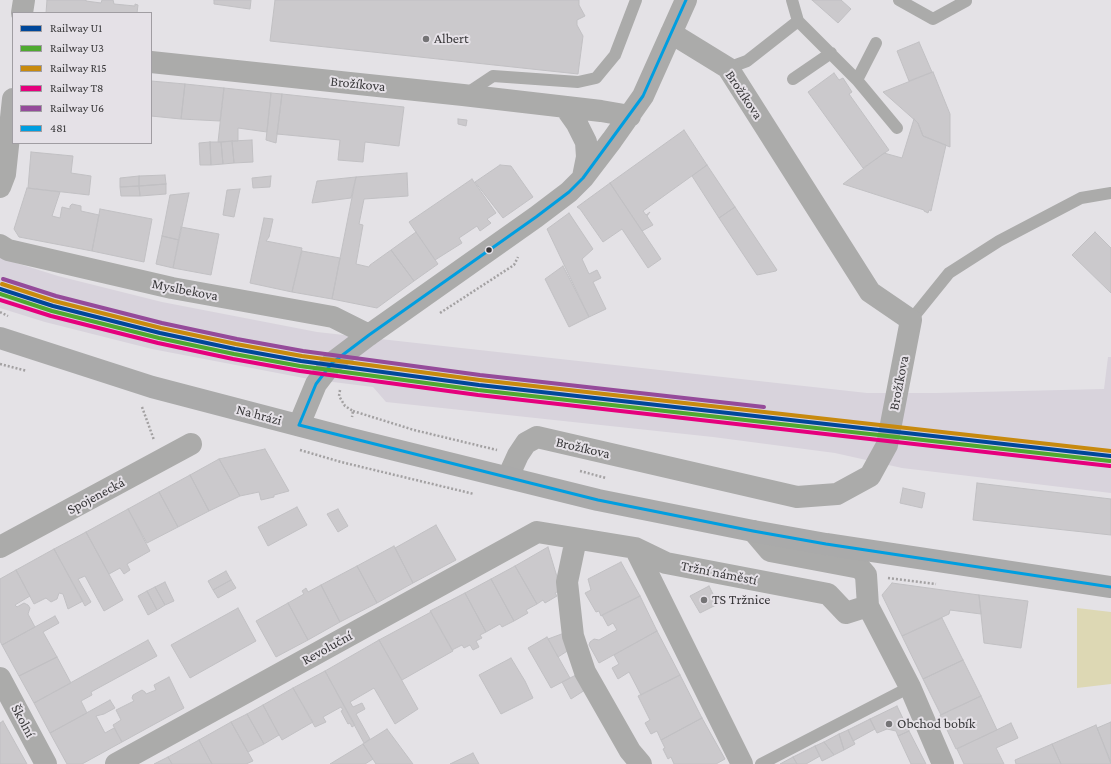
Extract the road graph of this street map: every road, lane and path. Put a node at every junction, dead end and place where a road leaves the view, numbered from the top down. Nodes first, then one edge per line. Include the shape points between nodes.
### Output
1 (24, 0) edge
2 (636, 0) edge
3 (686, 0) edge
4 (792, 0) edge
5 (899, 0) edge
6 (966, 0) edge
7 (22, 12) edge
8 (798, 21) junction
9 (671, 33) junction
10 (876, 43) dead end
11 (831, 53) junction
12 (152, 62) edge
13 (728, 68) junction
14 (794, 80) dead end
15 (857, 80) junction
16 (463, 95) junction
17 (565, 107) junction
18 (12, 108) edge
19 (630, 116) junction
20 (897, 128) dead end
21 (583, 178) junction
22 (0, 187) edge
23 (1111, 193) edge
24 (0, 245) edge
25 (514, 265) dead end
26 (436, 316) dead end
27 (911, 320) junction
28 (369, 335) junction
29 (0, 338) edge
30 (340, 385) dead end
31 (140, 401) dead end
32 (299, 425) junction
33 (347, 438) junction
34 (192, 444) dead end
35 (161, 461) junction
36 (341, 462) dead end
37 (508, 477) junction
38 (537, 532) joint
39 (753, 532) junction
40 (576, 539) junction
41 (0, 547) edge
42 (635, 548) junction
43 (1111, 587) edge
44 (868, 606) junction
45 (0, 678) edge
46 (910, 687) junction
47 (46, 764) edge
48 (116, 764) edge
49 (641, 764) edge
50 (742, 764) edge
51 (761, 764) edge
52 (943, 764) edge

1 - 7 street
2 - 16 lane via 615,55 596,78 578,82 493,76
3 - 9 street
4 - 8 lane
5 - 6 lane via 933,19
8 - 11 lane
8 - 13 lane via 747,62
9 - 13 street, Brožíkova
9 - 19 street via 643,96
10 - 15 lane
11 - 14 lane
11 - 15 lane
12 - 16 street, Brožíkova
13 - 27 street, Brožíkova via 870,292
15 - 20 lane
16 - 17 street, Brožíkova
17 - 19 street, Brožíkova
17 - 21 street via 586,142 587,157
18 - 22 street via 5,174
19 - 21 street
21 - 28 street via 536,217
23 - 27 lane via 1082,198 999,241 949,273
24 - 28 street, Myslbekova via 8,250 172,288 333,317
25 - 26 path
27 - 37 street, Brožíkova via 887,444 870,476 837,494 797,497 537,437 526,443 518,454
28 - 32 street via 332,363 316,384
29 - 32 main road, Na hrázi via 152,387
30 - 33 path via 339,396 345,406 353,412
31 - 35 path
32 - 33 main road, Na hrázi
33 - 36 path
33 - 37 main road, Na hrázi
34 - 35 street, Spojenecká
35 - 41 street, Spojenecká
37 - 39 main road, Na hrázi via 598,500
38 - 40 street, Tržní náměstí
38 - 48 street, Revoluční
39 - 43 main road, Na hrázi
39 - 44 street via 770,551 860,568 866,575
40 - 42 street, Tržní náměstí
40 - 49 street via 567,582 573,636 585,672 630,751
42 - 44 street, Tržní náměstí via 666,563 828,594 846,613
42 - 50 street
44 - 46 street
45 - 47 street, Školní
46 - 51 lane
46 - 52 street

